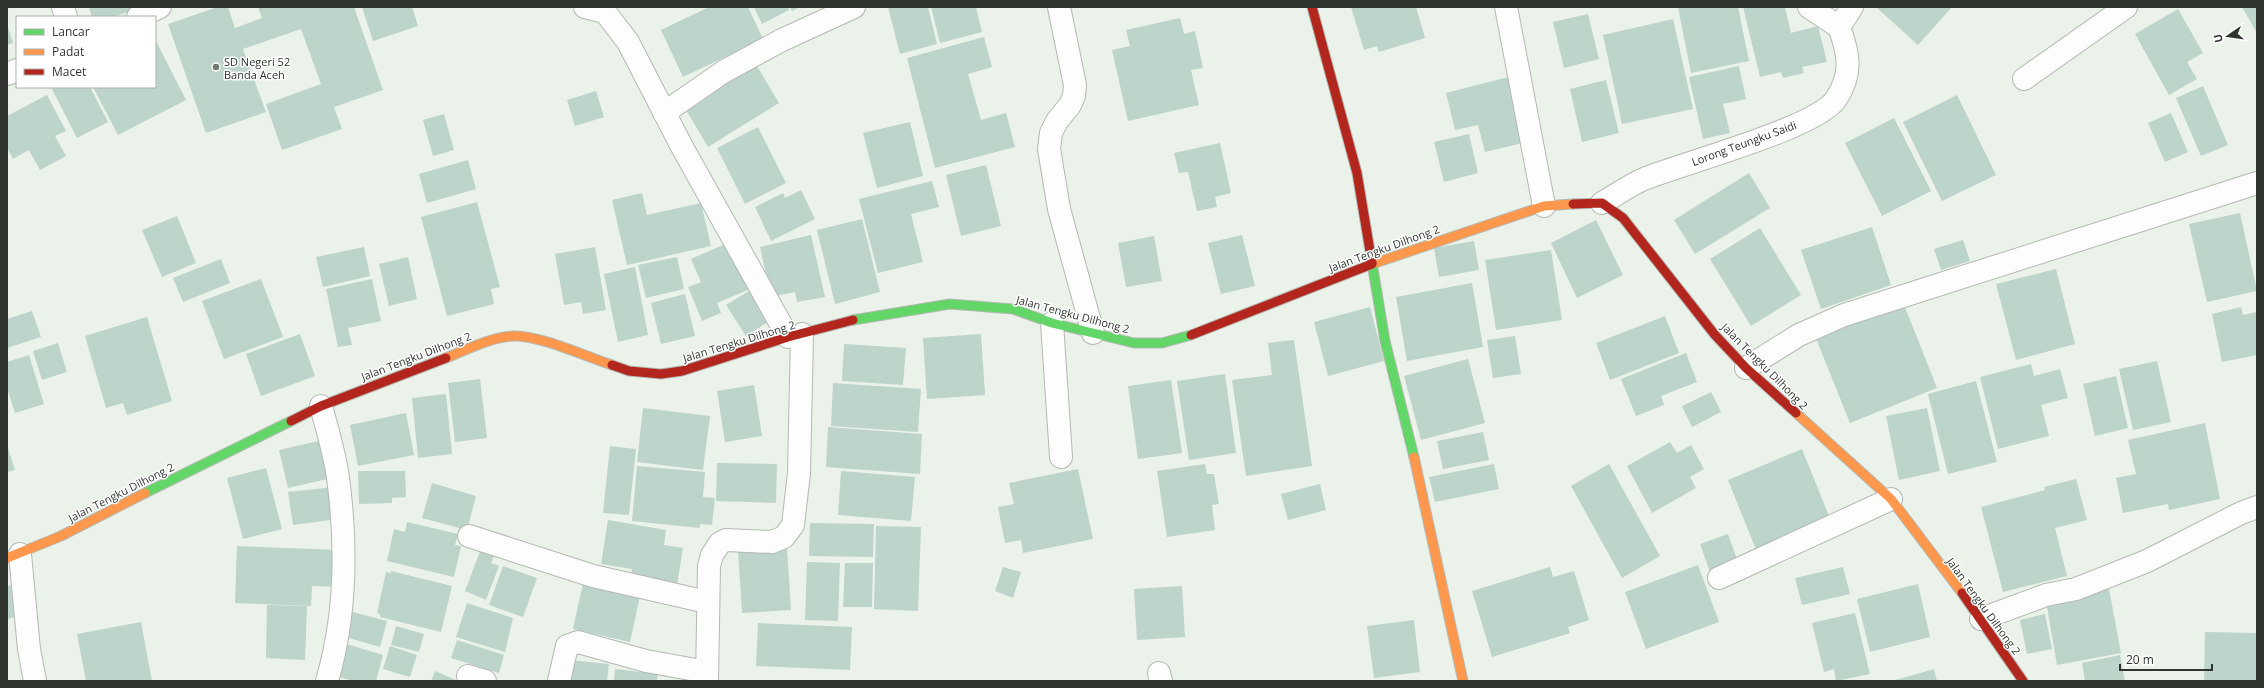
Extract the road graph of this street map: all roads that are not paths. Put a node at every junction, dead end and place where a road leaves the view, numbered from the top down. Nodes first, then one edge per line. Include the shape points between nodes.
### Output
1 (160, 7) edge
2 (585, 7) edge
3 (854, 7) edge
4 (1059, 7) edge
5 (1312, 7) edge
6 (1506, 7) edge
7 (1810, 7) edge
8 (1852, 7) edge
9 (2126, 7) edge
10 (140, 16) edge
11 (1839, 27) junction
12 (2024, 79) dead end
13 (664, 113) junction
14 (2257, 183) edge
15 (1602, 203) junction
16 (1544, 206) junction
17 (1371, 264) junction
18 (1052, 323) junction
19 (1093, 333) junction
20 (795, 336) junction
21 (1746, 368) junction
22 (321, 406) junction
23 (1061, 457) dead end
24 (1891, 499) junction
25 (2257, 508) edge
26 (468, 536) dead end
27 (14, 556) edge
28 (1718, 578) dead end
29 (707, 602) junction
30 (1981, 619) junction
31 (707, 676) edge
32 (35, 681) edge
33 (327, 681) edge
34 (559, 681) edge
35 (1463, 681) edge
36 (2023, 681) edge

1 - 10 street
2 - 13 street via 605,12 615,24 628,42
3 - 13 street via 782,40 723,72
4 - 19 street via 1075,85 1074,96 1051,133 1049,149 1060,209
5 - 17 street via 1357,173
6 - 16 street
7 - 11 street
8 - 11 street
9 - 12 street
11 - 15 street, Lorong Teungku Saidi via 1846,46 1849,66 1835,100 1822,111 1796,125 1643,179
13 - 20 street
14 - 21 street via 1844,315 1799,335
15 - 16 street, Jalan Tengku Dilhong 2
15 - 21 street, Jalan Tengku Dilhong 2 via 1623,218 1715,335
16 - 17 street, Jalan Tengku Dilhong 2
17 - 19 street, Jalan Tengku Dilhong 2 via 1185,337 1162,343 1134,344
17 - 35 street via 1385,341 1413,453
18 - 19 street, Jalan Tengku Dilhong 2
18 - 20 street, Jalan Tengku Dilhong 2 via 1013,309 950,304 859,318
18 - 23 street
20 - 22 street, Jalan Tengku Dilhong 2 via 682,371 661,374 628,370 537,340 516,336 495,339
20 - 29 street via 799,473 793,524 784,537 772,542 726,540 720,543 712,555 709,566
21 - 24 street, Jalan Tengku Dilhong 2
22 - 27 street, Jalan Tengku Dilhong 2 via 61,536
22 - 33 street via 338,477 344,591 334,659
24 - 28 street
24 - 30 street, Jalan Tengku Dilhong 2
25 - 30 street via 2241,513 2147,561 2076,589 2046,595
26 - 29 street via 593,576
27 - 32 street
29 - 31 street
30 - 36 street, Jalan Tengku Dilhong 2
31 - 34 street via 578,642 567,646

